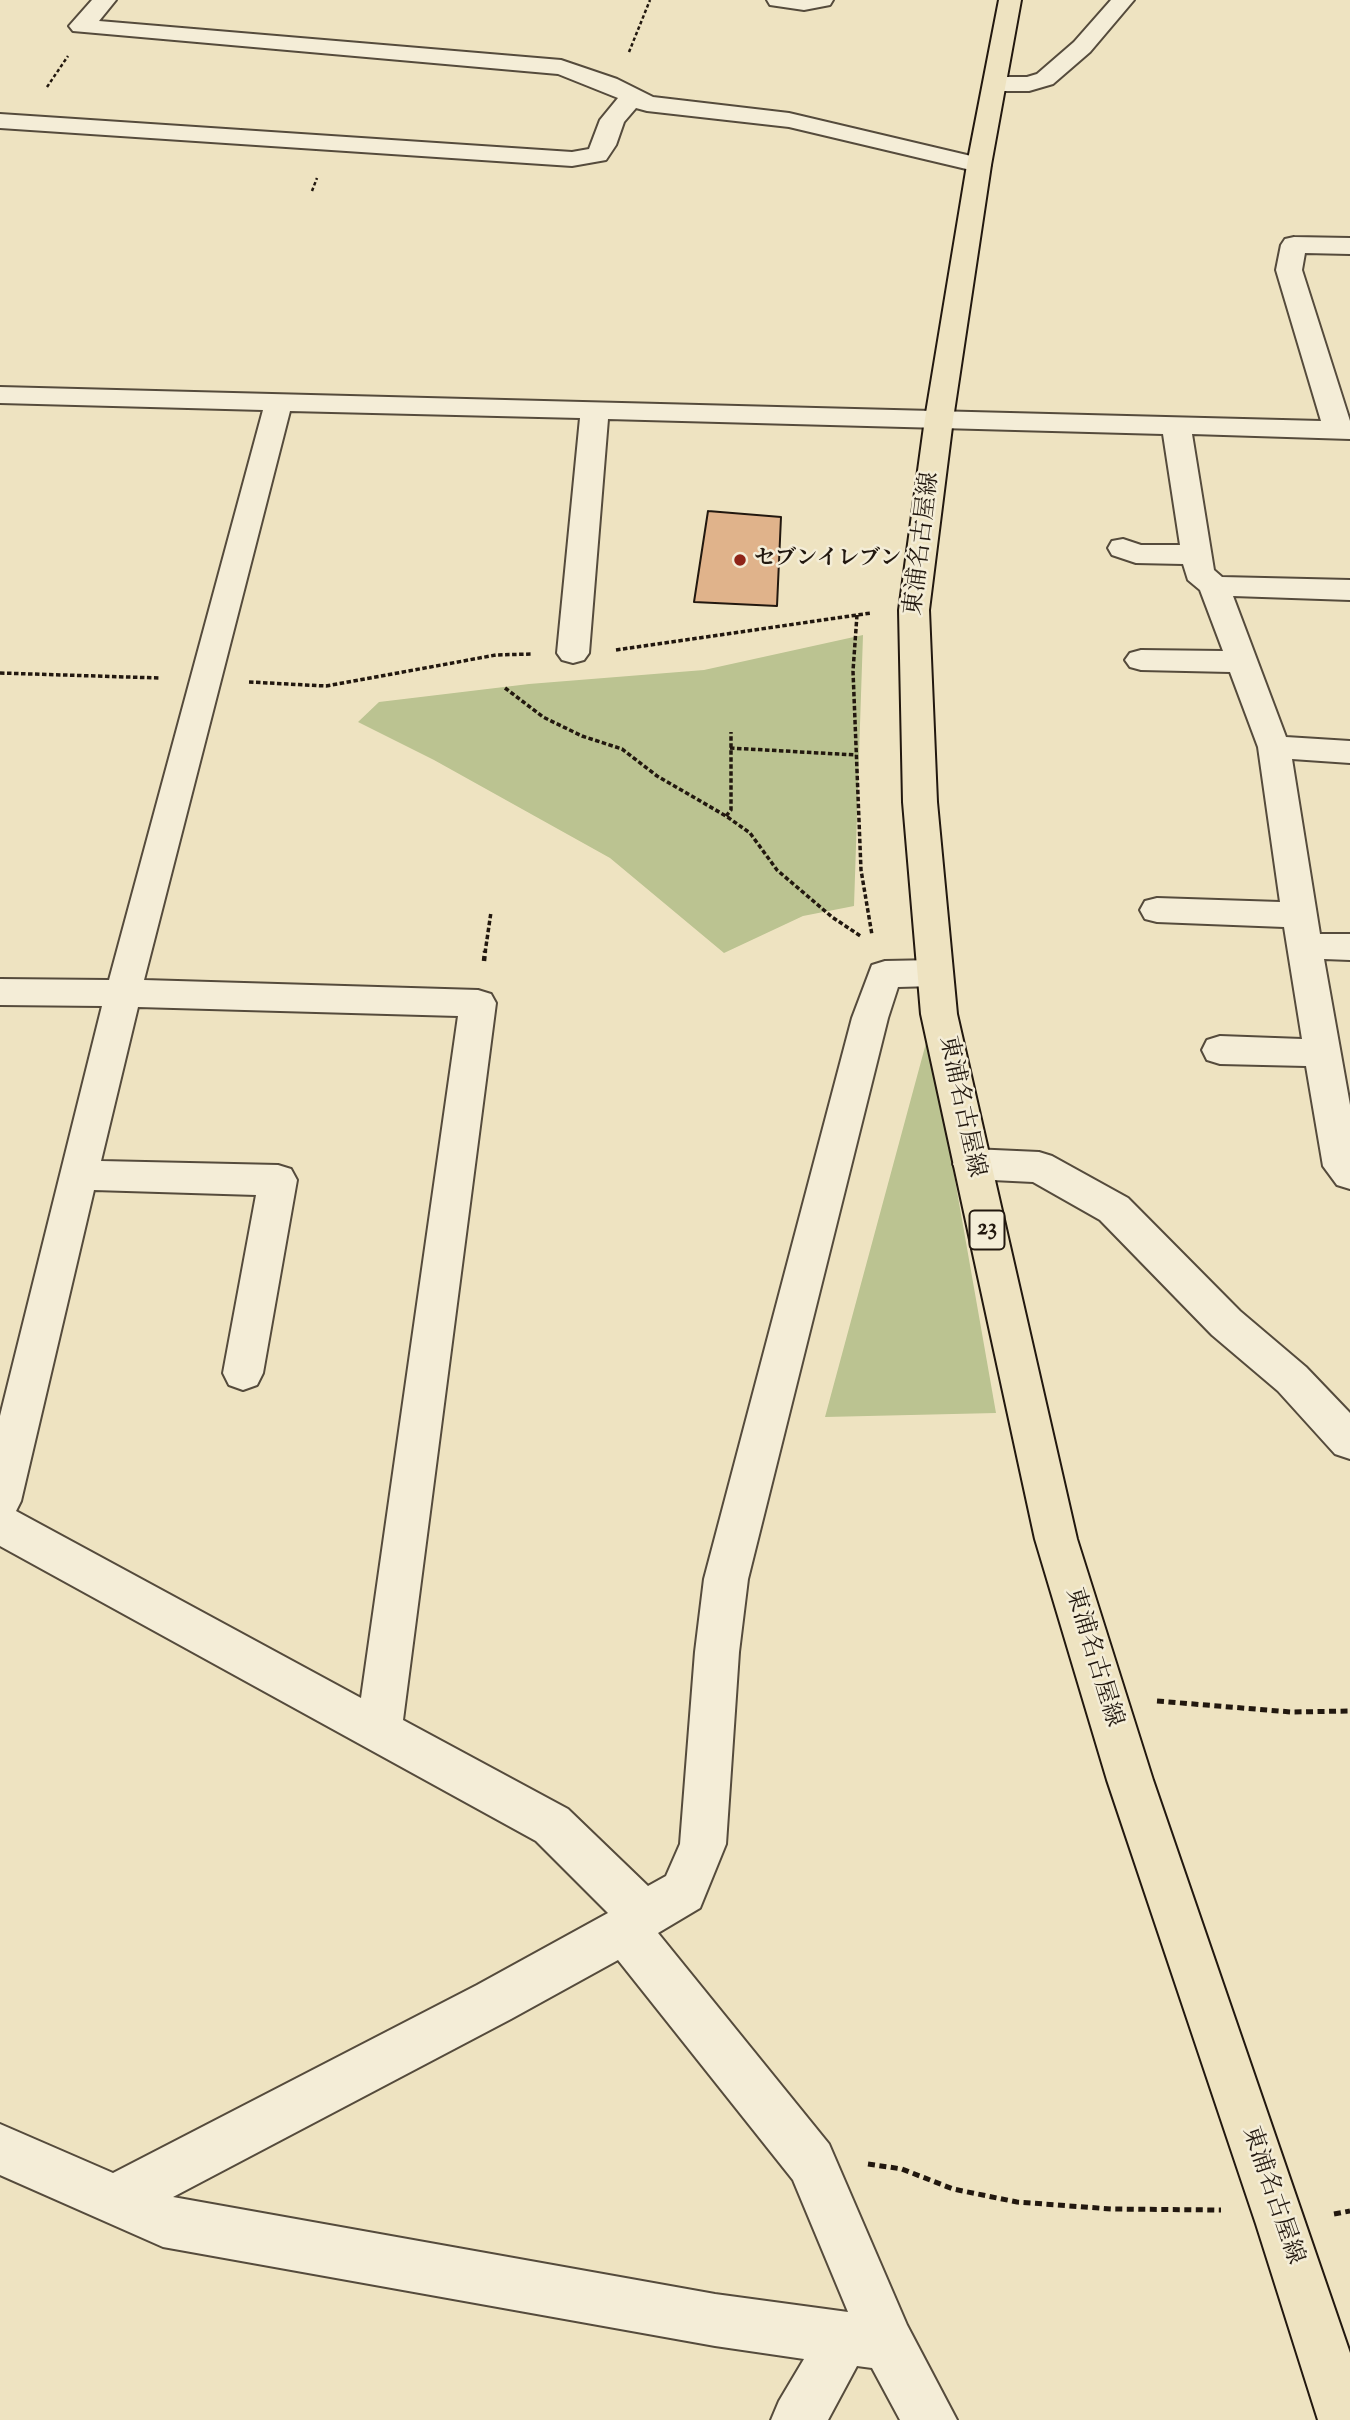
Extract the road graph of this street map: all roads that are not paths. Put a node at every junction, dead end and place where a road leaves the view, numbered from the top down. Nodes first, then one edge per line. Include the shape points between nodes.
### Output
1 (105, 0) edge
2 (778, 0) edge
3 (822, 0) edge
4 (1010, 0) edge
5 (1124, 0) edge
6 (995, 85) junction
7 (631, 98) junction
8 (11, 121) edge
9 (979, 165) junction
10 (1350, 246) edge
11 (0, 395) edge
12 (279, 401) junction
13 (595, 411) junction
14 (939, 419) junction
15 (1176, 426) junction
16 (1344, 430) edge
17 (1123, 548) dead end
18 (1195, 555) junction
19 (1214, 586) junction
20 (1350, 590) edge
21 (573, 653) road end
22 (1141, 660) dead end
23 (1241, 662) junction
24 (1274, 747) junction
25 (1350, 752) edge
26 (1157, 910) dead end
27 (1302, 930) junction
28 (1350, 947) edge
29 (935, 973) junction
30 (0, 992) edge
31 (123, 993) junction
32 (1220, 1050) dead end
33 (1322, 1053) junction
34 (972, 1164) junction
35 (1347, 1169) edge
36 (79, 1175) junction
37 (243, 1373) dead end
38 (1350, 1441) edge
39 (0, 1501) edge
40 (0, 1524) edge
41 (379, 1733) junction
42 (634, 1922) junction
43 (4, 2159) edge
44 (114, 2200) junction
45 (837, 2337) junction
46 (888, 2344) junction
47 (798, 2420) edge
48 (930, 2420) edge
49 (1345, 2420) edge

1 - 7 street via 81,26 561,67 609,84
2 - 3 street
4 - 6 main road, 東浦名古屋線 / 23
5 - 6 street via 1082,47 1045,79
6 - 9 main road, 東浦名古屋線 / 23
7 - 8 street via 612,120 597,155 572,159
7 - 9 street via 647,104 789,120
9 - 14 main road, 東浦名古屋線 / 23
10 - 16 street via 1294,245 1289,270
11 - 12 street
12 - 13 street
12 - 31 street
13 - 14 street
13 - 21 street
14 - 15 street
14 - 29 main road, 東浦名古屋線 / 23 via 914,610 920,802
15 - 16 street
15 - 18 street
17 - 18 street via 1136,554
18 - 19 street via 1199,573
19 - 20 street
19 - 23 street
22 - 23 street
23 - 24 street
24 - 25 street
24 - 27 street
26 - 27 street
27 - 28 street
27 - 33 street
29 - 34 main road, 東浦名古屋線 / 23 via 939,1014
29 - 42 street via 885,974 870,1018 726,1579 703,1844 683,1892
30 - 31 street
31 - 36 street
31 - 41 street via 478,1003
32 - 33 street
33 - 35 street
34 - 38 street via 1039,1167 1114,1209 1226,1323 1292,1379
34 - 49 main road, 東浦名古屋線 / 23 via 1056,1539 1134,1793
36 - 37 street via 278,1180
36 - 39 street
40 - 41 street
41 - 42 street via 552,1825
42 - 44 street via 494,2002
42 - 46 street via 811,2162
43 - 44 street
44 - 45 street via 163,2221 715,2320
45 - 46 street
45 - 47 street via 833,2361
46 - 48 street

